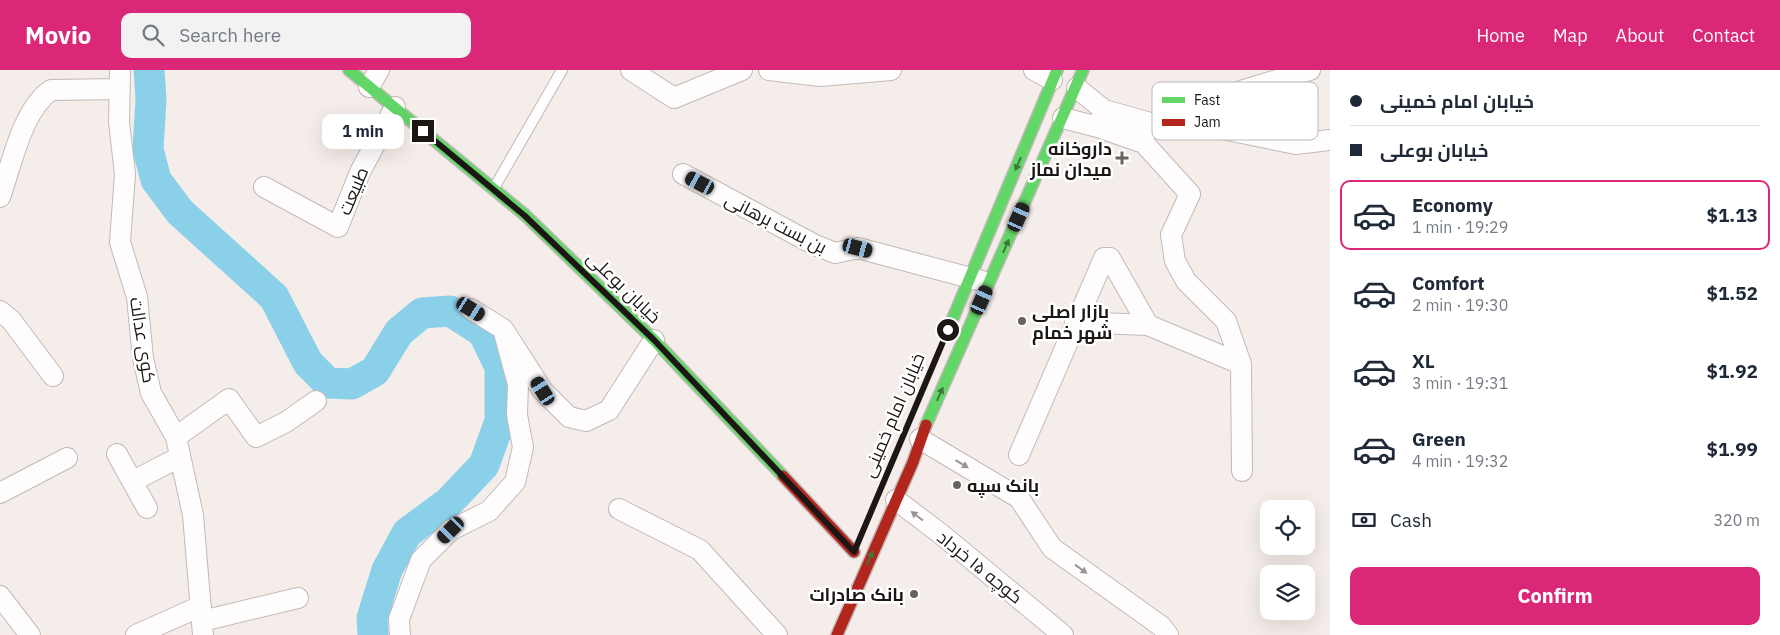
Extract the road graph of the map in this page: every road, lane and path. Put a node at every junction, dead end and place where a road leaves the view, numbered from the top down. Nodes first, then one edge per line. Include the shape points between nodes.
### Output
1 (349, 70) edge
2 (562, 70) edge
3 (631, 70) edge
4 (742, 70) edge
5 (769, 70) edge
6 (891, 70) edge
7 (1034, 70) edge
8 (1310, 70) edge
9 (1054, 75) edge
10 (374, 78) edge
11 (1080, 79) edge
12 (120, 80) edge
13 (1269, 82) edge
14 (395, 107) junction
15 (1041, 108) junction
16 (1063, 118) junction
17 (1101, 118) junction
18 (1152, 130) edge
19 (1144, 132) junction
20 (1276, 140) edge
21 (1330, 140) edge
22 (1296, 144) junction
23 (1330, 154) edge
24 (683, 174) dead end
25 (264, 187) dead end
26 (493, 189) junction
27 (0, 197) edge
28 (980, 280) junction
29 (471, 309) dead end
30 (0, 311) edge
31 (1075, 322) junction
32 (1148, 325) junction
33 (503, 329) junction
34 (944, 339) dead end
35 (654, 340) junction
36 (1241, 364) junction
37 (53, 376) dead end
38 (316, 400) dead end
39 (176, 438) junction
40 (920, 439) junction
41 (117, 454) dead end
42 (1019, 454) dead end
43 (67, 458) dead end
44 (180, 458) junction
45 (1242, 470) dead end
46 (133, 481) junction
47 (0, 493) edge
48 (896, 500) junction
49 (148, 508) dead end
50 (619, 509) dead end
51 (854, 552) dead end
52 (0, 596) edge
53 (298, 598) dead end
54 (202, 620) edge
55 (30, 635) edge
56 (136, 635) edge
57 (400, 635) edge
58 (777, 635) edge
59 (836, 635) edge
60 (1063, 635) edge
61 (1168, 635) edge

1 - 10 main road, خیابان بوعلی
2 - 26 lane
3 - 4 street via 674,98
5 - 6 street via 820,76
7 - 9 street
8 - 13 street
9 - 15 main road, خیابان امام خمینی
10 - 14 main road, خیابان بوعلی
11 - 16 main road, خیابان امام خمینی
11 - 17 street
12 - 27 street via 51,90 44,94 30,114
12 - 39 street, کوی عدالت via 125,174 120,242 137,297 143,358 151,393
14 - 25 street, طبيعت via 360,172 338,227
14 - 26 main road, خیابان بوعلی
15 - 16 main road
15 -> 28 main road, خیابان امام خمینی
16 - 17 street
28 -> 16 main road, خیابان امام خمینی
17 - 19 street
18 - 19 street
19 - 36 street via 1190,194 1171,235 1175,260 1186,281 1226,321
20 - 22 street
21 - 22 street
22 - 23 street
24 - 28 street, بن بست برهانی via 835,253 858,248
26 - 35 main road, خیابان بوعلی
28 - 34 main road, خیابان امام خمینی
40 -> 28 main road, خیابان امام خمینی
29 - 33 street
30 - 37 street via 12,320
31 - 32 street
31 - 32 street via 1107,257
31 - 42 street
32 - 36 street
33 - 35 street via 543,391 569,417 586,421 610,410
33 - 57 street via 518,384 517,415 523,447 515,482 489,511 451,530 421,560 399,619
35 - 51 main road, خیابان بوعلی
36 - 45 street
38 - 39 street via 286,422 256,437 229,399
39 - 44 street, کوی عدالت
40 - 48 main road, خیابان امام خمینی
40 -> 61 street via 1019,498 1052,548 1162,626
41 - 46 street
43 - 47 street
44 - 46 street
44 - 54 street, کوی عدالت via 193,514
46 - 49 street
59 -> 48 main road, خیابان امام خمینی
60 -> 48 street, کوچه ۱۵ خرداد
50 - 58 street via 700,550
52 - 55 street
53 - 54 street
54 - 56 street

